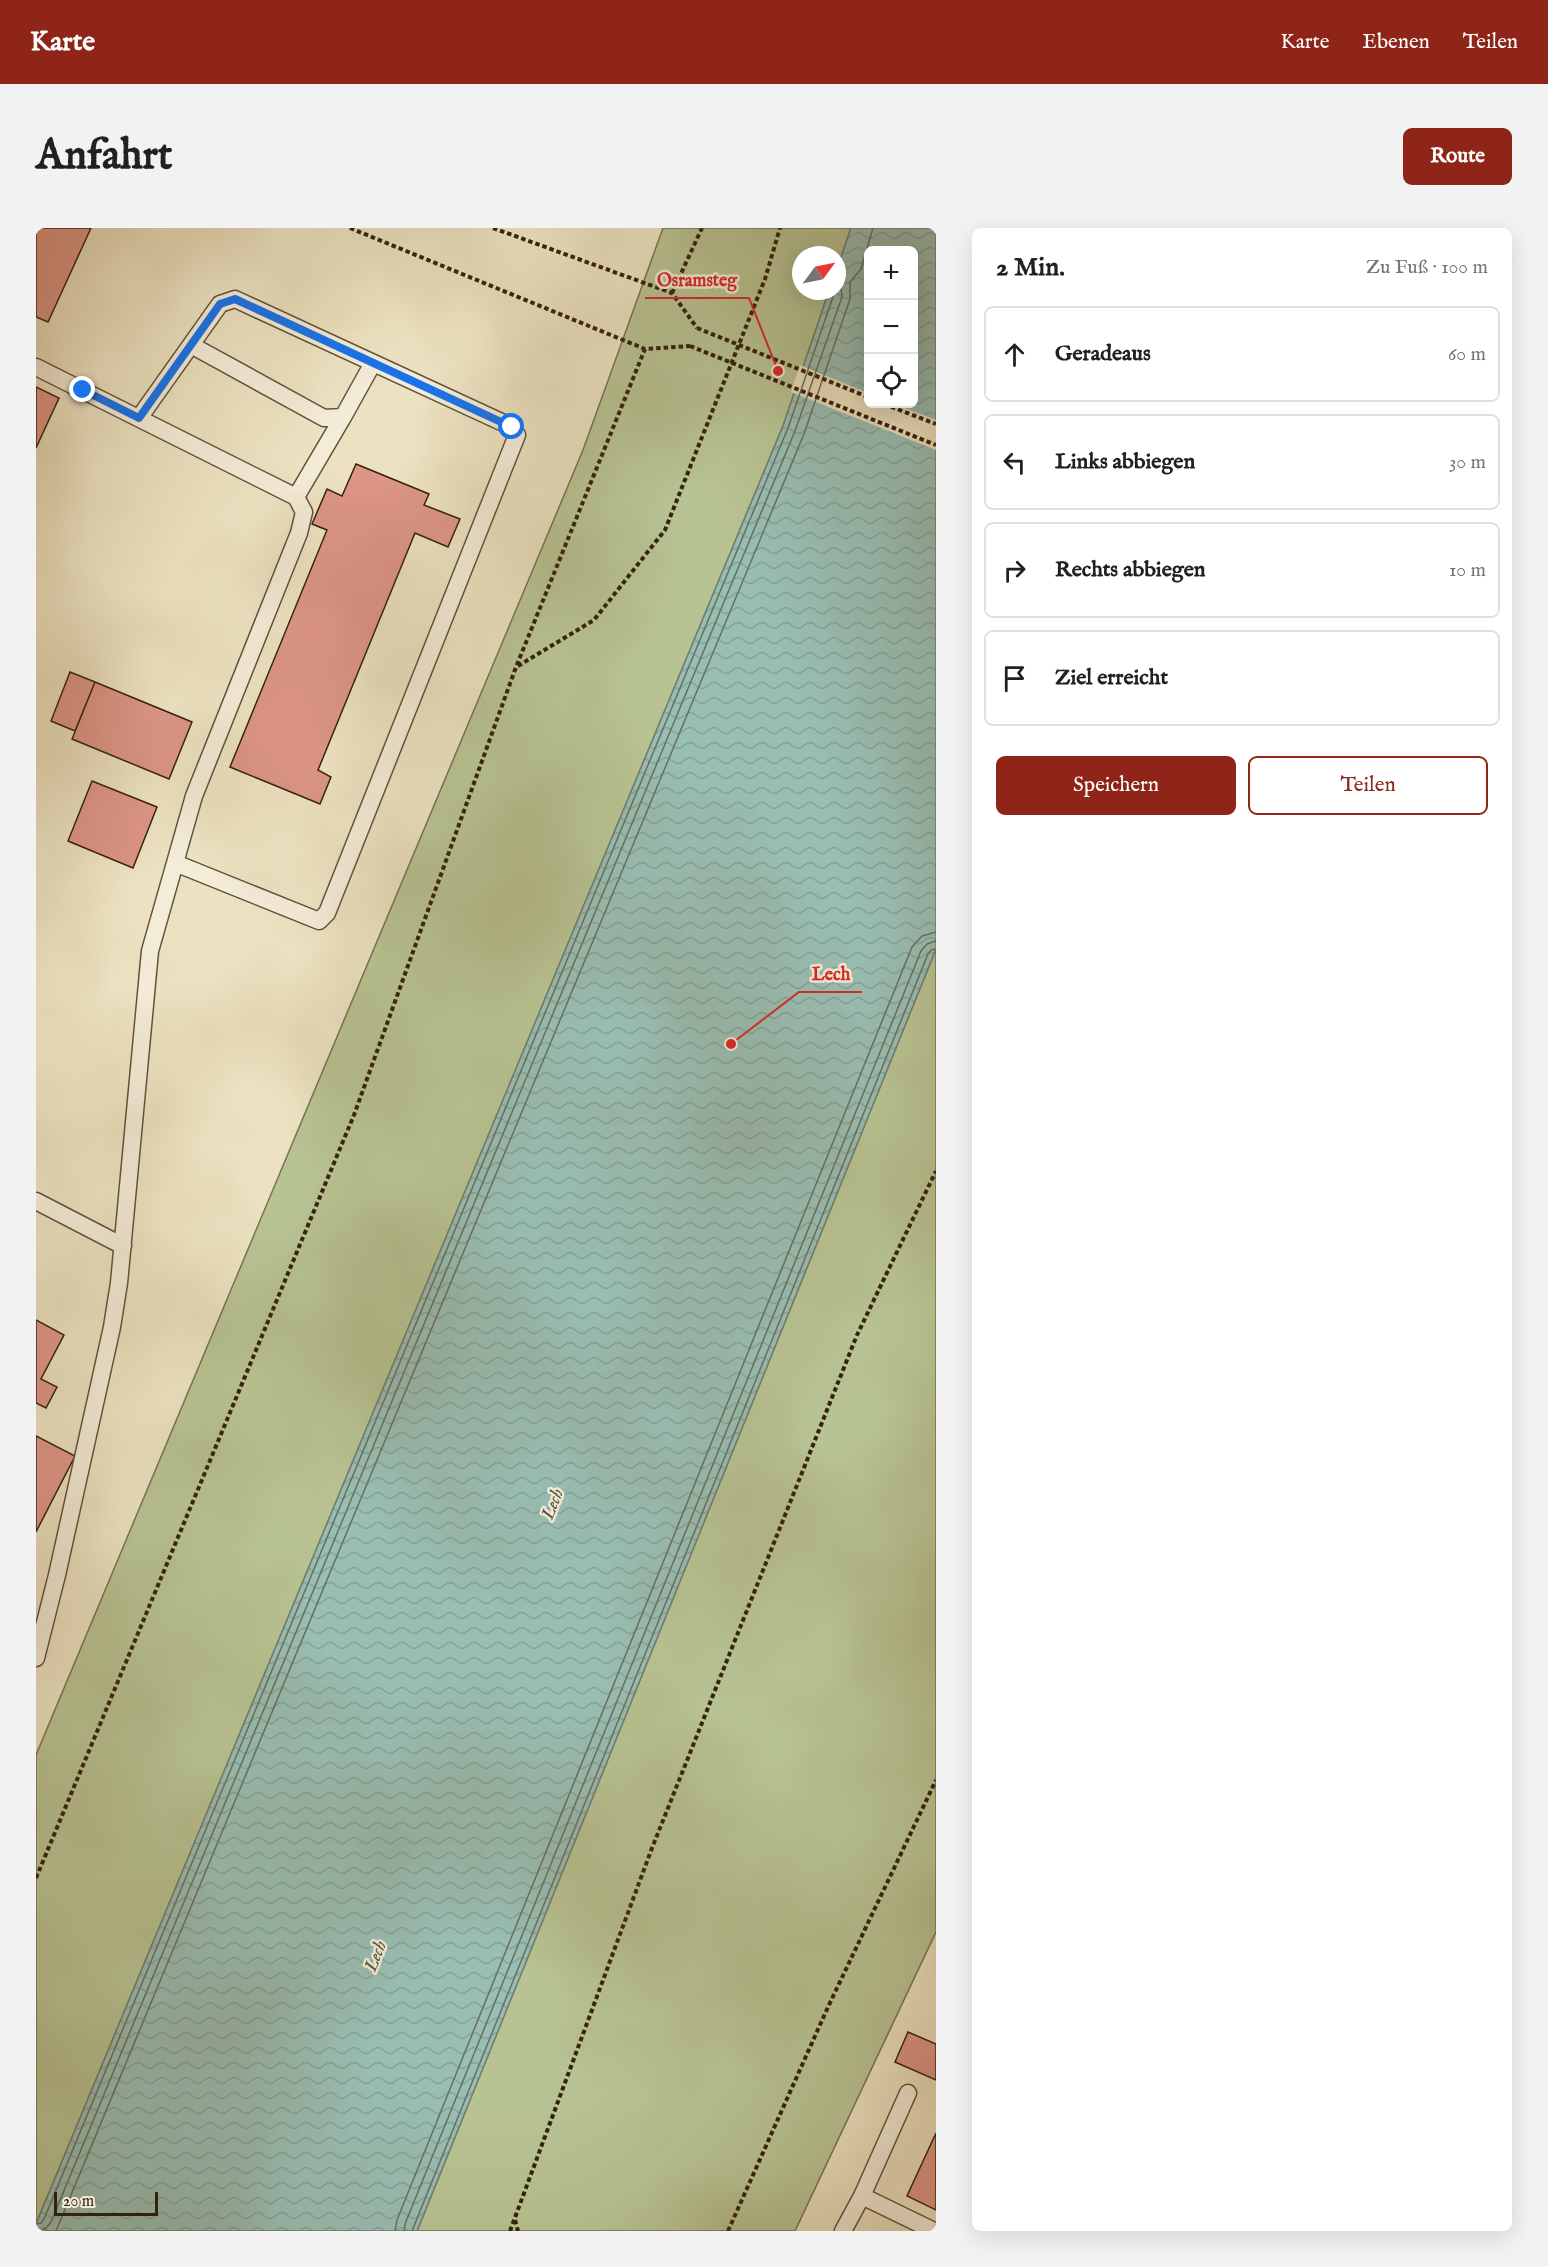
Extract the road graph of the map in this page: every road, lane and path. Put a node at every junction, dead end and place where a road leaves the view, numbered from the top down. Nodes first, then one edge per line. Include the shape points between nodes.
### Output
1 (350, 228) edge
2 (493, 228) edge
3 (702, 228) edge
4 (780, 228) edge
5 (672, 293) junction
6 (191, 345) junction
7 (645, 349) junction
8 (374, 363) junction
9 (36, 367) edge
10 (864, 395) edge
11 (894, 408) edge
12 (343, 417) junction
13 (139, 418) junction
14 (936, 424) edge
15 (936, 445) edge
16 (296, 497) junction
17 (516, 667) junction
18 (175, 863) junction
19 (936, 1171) edge
20 (36, 1201) edge
21 (123, 1246) junction
22 (36, 1658) edge
23 (936, 1780) edge
24 (36, 1878) edge
25 (908, 2093) dead end
26 (862, 2196) junction
27 (515, 2219) junction
28 (510, 2231) edge
29 (518, 2231) edge
30 (728, 2231) edge
31 (843, 2231) edge
32 (934, 2231) edge

1 - 7 path
2 - 5 path
3 - 5 path
4 - 17 path via 765,279 665,530 594,620
5 - 10 path, bridge via 697,328
6 - 8 lane via 220,304 235,299
6 - 12 lane via 324,418
6 - 13 lane
7 - 15 path, bridge via 690,346
7 - 17 path
8 - 12 lane
8 - 18 lane via 512,427 517,435 327,913 319,921
9 - 13 lane
11 - 14 path
12 - 16 lane
13 - 16 lane
16 - 18 lane via 304,512 299,533 194,796
17 - 24 path via 354,1115
18 - 21 lane via 150,951
19 - 27 path via 857,1335 652,1848
20 - 21 lane
21 - 22 lane via 112,1327
23 - 30 path via 828,2007
25 - 26 lane
26 - 31 lane
26 - 32 lane
27 - 28 path
27 - 29 path

